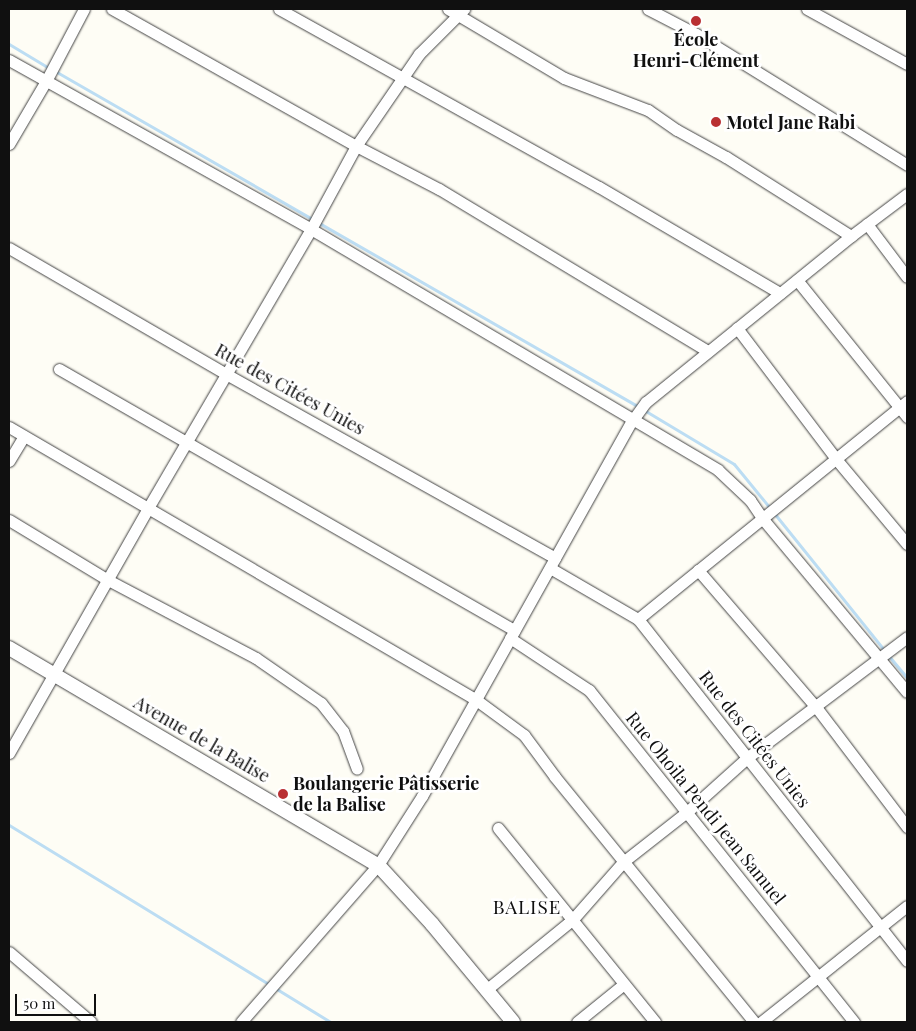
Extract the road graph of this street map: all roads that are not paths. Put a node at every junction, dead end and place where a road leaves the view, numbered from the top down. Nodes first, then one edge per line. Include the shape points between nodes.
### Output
1 (84, 9) edge
2 (112, 9) edge
3 (279, 9) edge
4 (648, 9) edge
5 (807, 9) edge
6 (457, 10) edge
7 (9, 60) edge
8 (907, 64) edge
9 (48, 78) junction
10 (402, 78) junction
11 (9, 144) edge
12 (356, 146) junction
13 (907, 165) edge
14 (907, 194) edge
15 (315, 223) junction
16 (867, 224) junction
17 (851, 236) junction
18 (9, 248) edge
19 (907, 277) edge
20 (798, 280) junction
21 (780, 293) junction
22 (737, 328) junction
23 (708, 351) junction
24 (59, 369) dead end
25 (226, 374) junction
26 (903, 405) edge
27 (635, 416) junction
28 (907, 417) edge
29 (9, 427) edge
30 (24, 436) junction
31 (187, 442) junction
32 (836, 458) junction
33 (9, 462) edge
34 (148, 508) junction
35 (765, 516) junction
36 (9, 520) edge
37 (907, 544) edge
38 (552, 563) junction
39 (698, 570) junction
40 (108, 580) junction
41 (638, 619) junction
42 (512, 634) junction
43 (907, 637) edge
44 (9, 648) edge
45 (886, 655) junction
46 (54, 675) junction
47 (907, 692) edge
48 (475, 699) junction
49 (816, 706) junction
50 (9, 753) edge
51 (748, 757) junction
52 (358, 769) dead end
53 (688, 811) junction
54 (907, 827) edge
55 (498, 828) dead end
56 (623, 862) junction
57 (378, 865) junction
58 (907, 906) edge
59 (573, 918) junction
60 (879, 928) junction
61 (9, 952) edge
62 (907, 962) edge
63 (817, 978) junction
64 (624, 984) junction
65 (486, 990) junction
66 (91, 1022) edge
67 (241, 1022) edge
68 (513, 1022) edge
69 (577, 1022) edge
70 (655, 1022) edge
71 (754, 1022) edge
72 (761, 1022) edge
73 (854, 1022) edge

1 - 9 street
2 - 12 street
3 - 10 street
4 - 13 street via 696,34
5 - 8 street
6 - 10 street
6 - 17 street via 564,78 648,110
7 - 9 street
9 - 11 street
9 - 15 street
10 - 12 street
10 - 21 street via 599,187
12 - 15 street
12 - 23 street via 440,190
14 - 16 street
15 - 25 street
15 - 27 street
16 - 17 street
16 - 19 street
17 - 20 street
18 - 25 street, Rue des Citées Unies
20 - 21 street
20 - 26 street
21 - 22 street
22 - 23 street
22 - 32 street
23 - 27 street via 646,402
24 - 31 street, Rue Ohoila Pendi Jean Samuel
25 - 31 street
25 - 38 street, Rue des Citées Unies
26 - 28 street
26 - 32 street
27 - 35 street via 718,470
27 - 38 street
29 - 30 street
30 - 33 street
30 - 34 street
31 - 34 street
31 - 42 street, Rue Ohoila Pendi Jean Samuel
32 - 35 street
32 - 37 street
34 - 40 street
34 - 48 street
35 - 39 street
35 - 45 street
36 - 40 street
38 - 41 street, Rue des Citées Unies
38 - 42 street
39 - 41 street
39 - 49 street
40 - 46 street
40 - 52 street via 256,658 321,703 343,731
41 - 51 street, Rue des Citées Unies
42 - 48 street
42 - 53 street, Rue Ohoila Pendi Jean Samuel via 589,690
43 - 45 street
44 - 46 street, Avenue de la Balise
45 - 47 street
45 - 49 street
46 - 50 street
46 - 57 street, Avenue de la Balise
48 - 56 street via 524,735
48 - 57 street via 422,796
49 - 51 street
49 - 54 street
51 - 53 street
51 - 60 street, Rue des Citées Unies
53 - 56 street
53 - 63 street, Rue Ohoila Pendi Jean Samuel
55 - 59 street
56 - 59 street
56 - 71 street
57 - 65 street, Avenue de la Balise
57 - 67 street
58 - 60 street
59 - 64 street
59 - 65 street
60 - 62 street, Rue des Citées Unies
60 - 63 street
61 - 66 street
63 - 72 street
63 - 73 street, Rue Ohoila Pendi Jean Samuel
64 - 69 street
64 - 70 street
65 - 68 street, Avenue de la Balise

